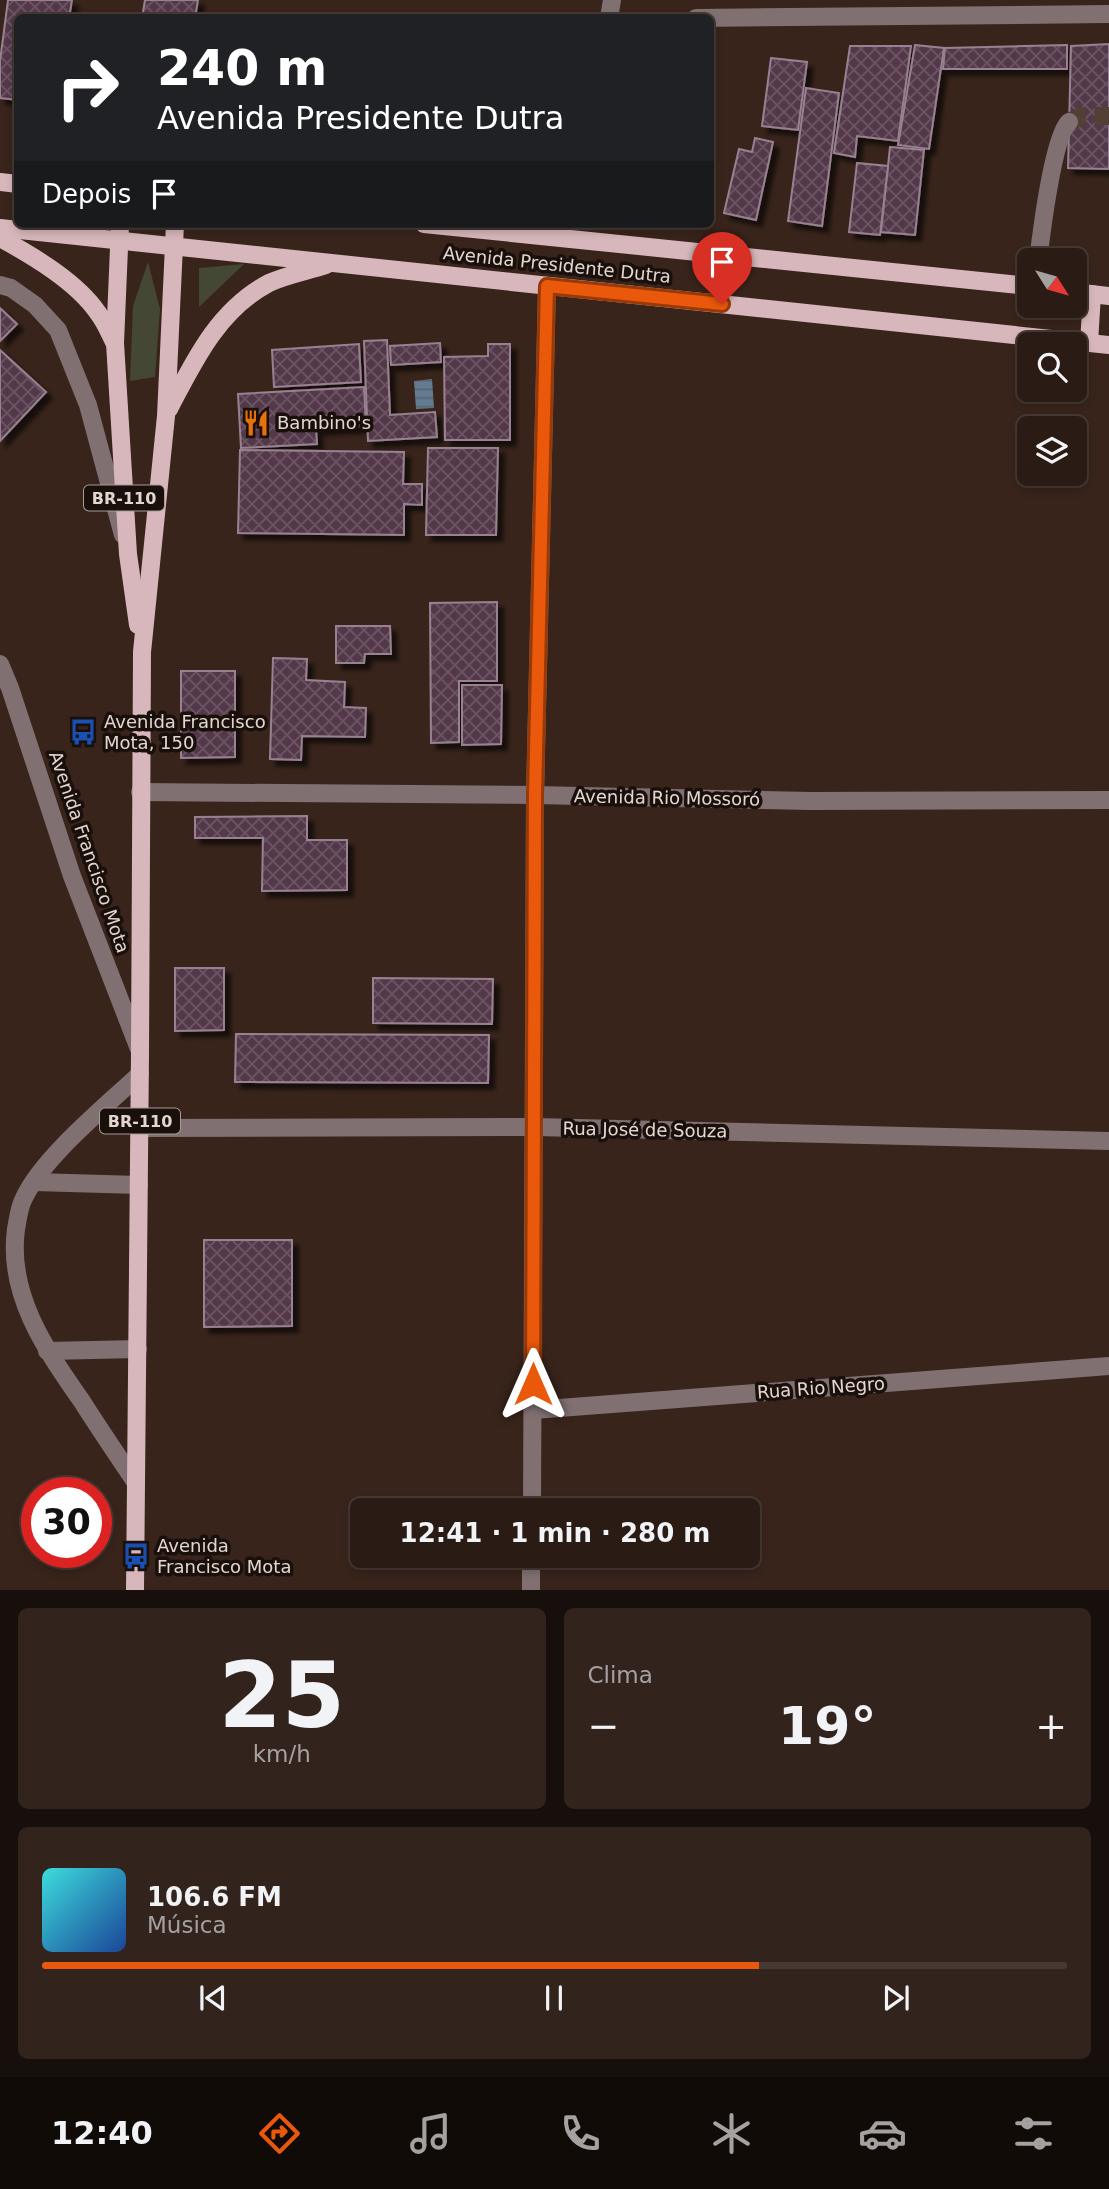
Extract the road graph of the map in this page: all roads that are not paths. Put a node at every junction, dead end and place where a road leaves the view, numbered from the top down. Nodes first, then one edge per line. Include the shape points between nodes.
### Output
1 (1109, 14) edge
2 (714, 18) edge
3 (1069, 122) dead end
4 (0, 228) edge
5 (175, 228) edge
6 (511, 228) edge
7 (576, 231) edge
8 (119, 232) edge
9 (0, 238) edge
10 (173, 247) junction
11 (1040, 248) edge
12 (336, 262) junction
13 (0, 285) edge
14 (1017, 285) edge
15 (547, 286) junction
16 (1092, 294) edge
17 (1089, 342) junction
18 (115, 343) junction
19 (1109, 345) edge
20 (166, 416) junction
21 (128, 554) junction
22 (142, 652) junction
23 (0, 664) edge
24 (141, 792) junction
25 (535, 795) junction
26 (1109, 800) edge
27 (141, 1052) junction
28 (140, 1074) junction
29 (140, 1128) junction
30 (535, 1128) junction
31 (1109, 1141) edge
32 (34, 1182) junction
33 (139, 1185) junction
34 (7, 1242) edge
35 (8, 1272) edge
36 (138, 1349) junction
37 (47, 1351) junction
38 (1109, 1366) edge
39 (533, 1410) junction
40 (136, 1483) junction
41 (532, 1498) edge
42 (531, 1568) edge
43 (135, 1590) edge
44 (531, 1590) edge

1 - 2 street
3 - 11 street via 1062,131 1050,178
4 - 8 main road, Avenida Presidente Dutra
5 - 10 main road, BR-110
6 - 7 main road, Avenida Presidente Dutra
7 - 14 main road, Avenida Presidente Dutra
8 - 10 main road, Avenida Presidente Dutra
8 - 18 main road
9 - 18 main road via 31,255 80,293 98,312
10 - 12 main road, Avenida Presidente Dutra
10 - 20 main road, BR-110
12 - 15 main road, Avenida Presidente Dutra
12 - 20 main road via 271,282 246,297 201,348
13 - 21 street via 35,305 58,330 88,405
15 - 17 main road, Avenida Presidente Dutra
15 - 25 street
16 - 17 main road
17 - 19 main road, Avenida Presidente Dutra
18 - 21 main road, BR-110
20 - 22 main road, BR-110
21 - 22 main road, BR-110
22 - 24 main road, Avenida Francisco Mota / BR-110
23 - 27 street, Avenida Francisco Mota via 72,876
24 - 25 street, Avenida Rio Mossoró
24 - 27 main road, Avenida Francisco Mota / BR-110
25 - 26 street, Avenida Rio Mossoró via 811,801
25 - 30 street
27 - 28 main road, Avenida Francisco Mota / BR-110
28 - 29 main road, Avenida Francisco Mota / BR-110
28 - 32 street via 71,1139
29 - 30 street, Rua José de Souza
29 - 33 main road, Avenida Francisco Mota / BR-110
30 - 31 street, Rua José de Souza
30 - 39 street
32 - 33 street
32 - 34 street
33 - 36 main road, Avenida Francisco Mota / BR-110
34 - 35 street
35 - 37 street
36 - 37 street
36 - 40 main road, Avenida Francisco Mota / BR-110
37 - 40 street
38 - 39 street, Rua Rio Negro
39 - 41 street
40 - 43 main road, Avenida Francisco Mota / BR-110
42 - 44 street

